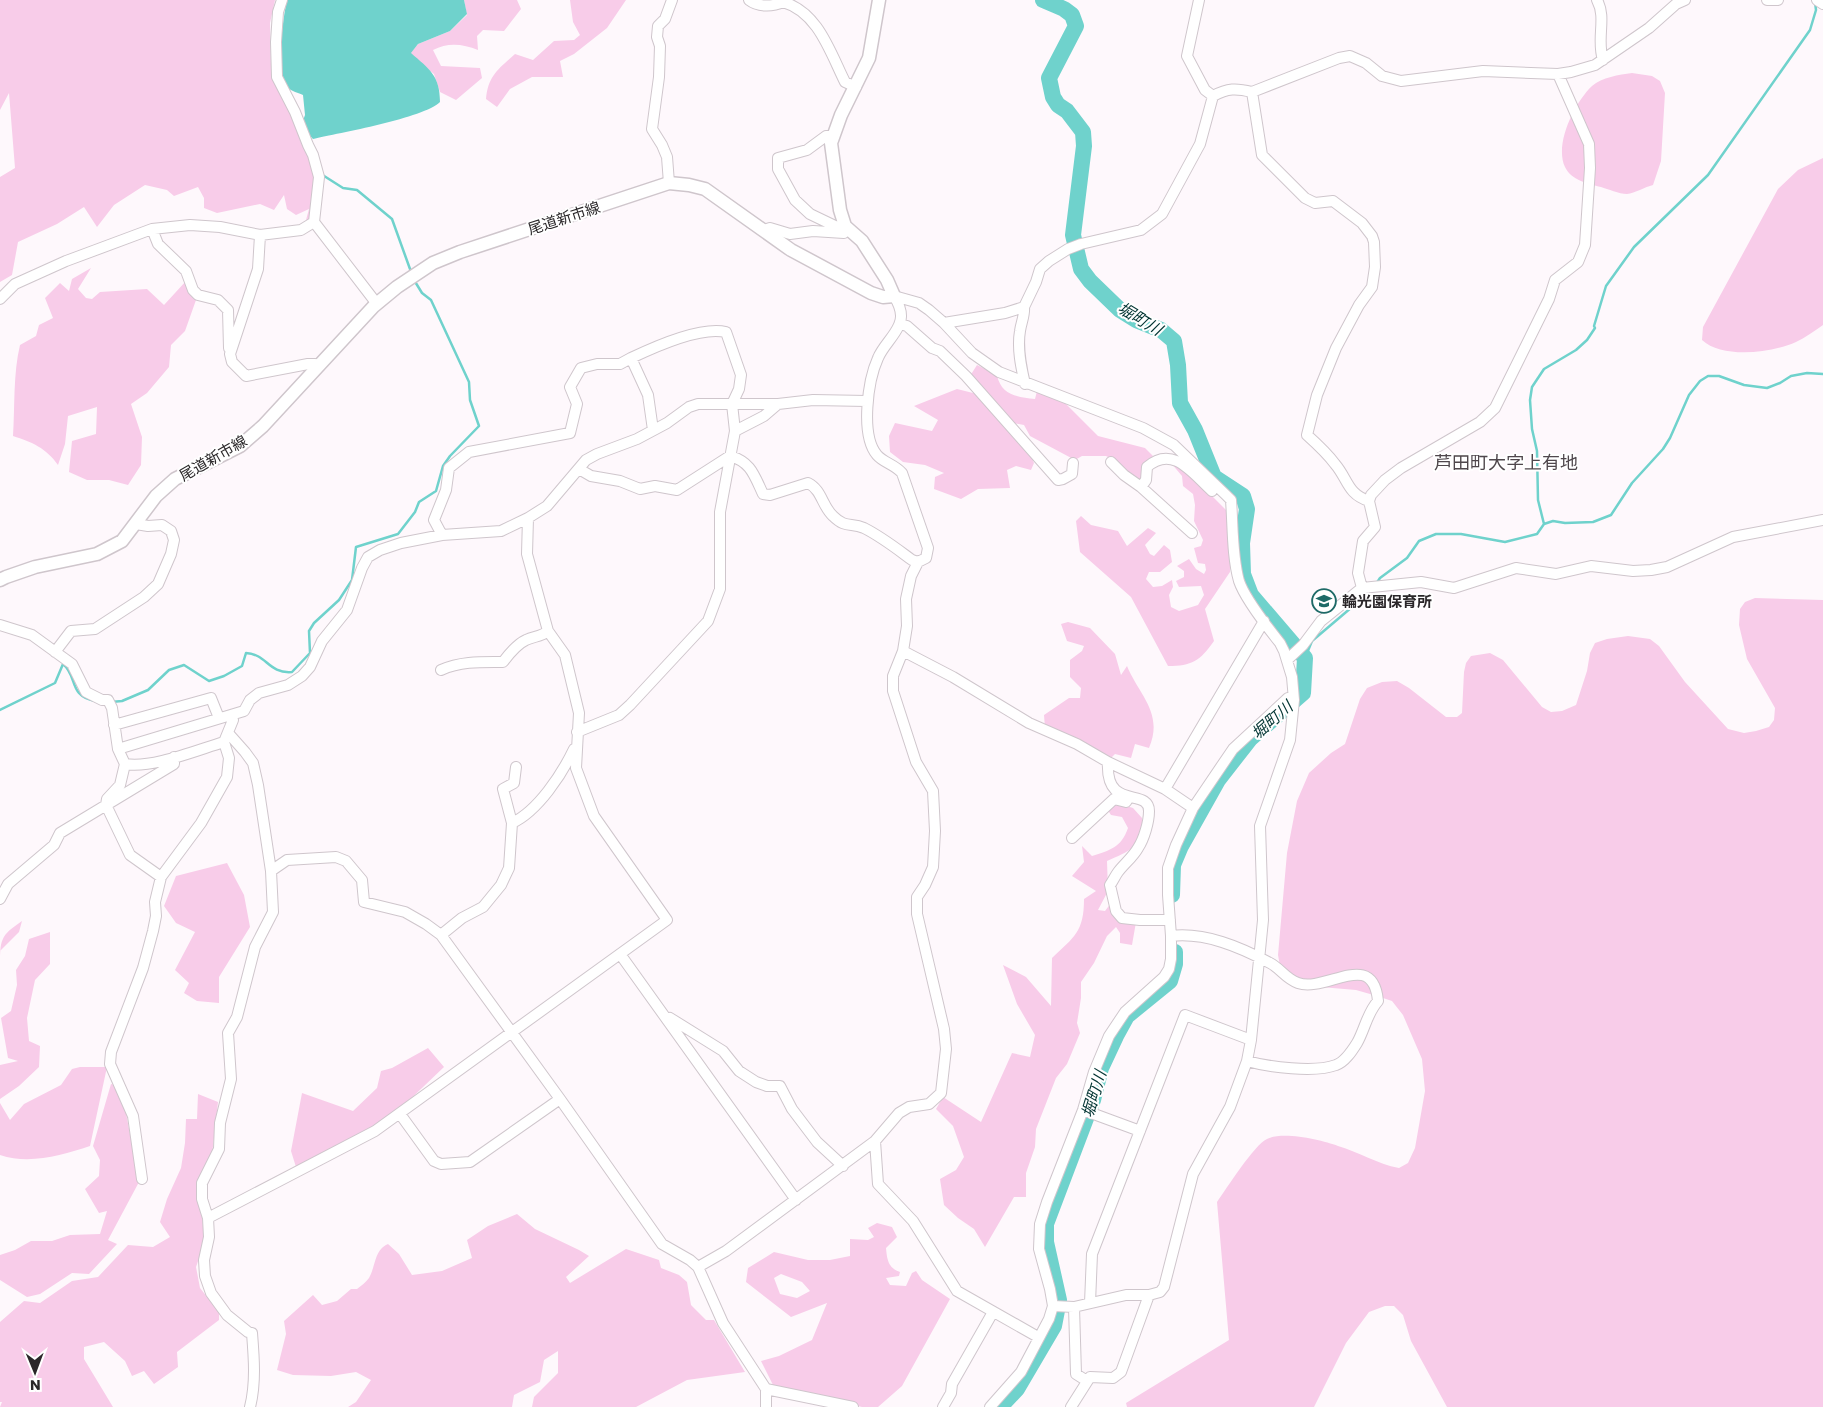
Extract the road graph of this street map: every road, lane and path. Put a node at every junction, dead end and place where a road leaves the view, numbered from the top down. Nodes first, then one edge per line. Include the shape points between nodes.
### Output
1 (282, 0) edge
2 (672, 0) edge
3 (749, 0) edge
4 (879, 0) edge
5 (1199, 0) edge
6 (1598, 0) edge
7 (1684, 0) edge
8 (1768, 0) edge
9 (1778, 0) edge
10 (1817, 0) edge
11 (1823, 4) edge
12 (1603, 60) junction
13 (1558, 74) junction
14 (856, 87) junction
15 (1252, 92) junction
16 (1213, 96) junction
17 (834, 136) junction
18 (669, 183) junction
19 (314, 222) junction
20 (152, 229) junction
21 (849, 229) junction
22 (764, 230) junction
23 (260, 235) junction
24 (894, 296) junction
25 (0, 299) edge
26 (377, 304) junction
27 (1024, 307) junction
28 (944, 323) junction
29 (900, 324) junction
30 (230, 354) junction
31 (631, 358) junction
32 (318, 367) junction
33 (1025, 384) junction
34 (867, 401) junction
35 (732, 404) junction
36 (778, 404) junction
37 (654, 430) junction
38 (735, 431) junction
39 (730, 456) junction
40 (1110, 462) dead end
41 (1073, 463) dead end
42 (578, 469) junction
43 (1141, 487) junction
44 (1221, 490) junction
45 (1369, 501) junction
46 (528, 518) junction
47 (1823, 520) edge
48 (136, 524) junction
49 (1192, 533) dead end
50 (442, 535) junction
51 (918, 562) junction
52 (0, 580) edge
53 (1362, 588) junction
54 (1264, 622) junction
55 (0, 625) edge
56 (548, 632) junction
57 (903, 651) junction
58 (55, 652) junction
59 (1285, 656) junction
60 (441, 670) dead end
61 (1294, 700) junction
62 (231, 714) junction
63 (219, 718) junction
64 (114, 725) junction
65 (226, 738) junction
66 (577, 738) junction
67 (118, 749) junction
68 (174, 757) junction
69 (1108, 762) junction
70 (125, 764) junction
71 (516, 767) dead end
72 (1165, 789) junction
73 (1131, 797) junction
74 (106, 805) junction
75 (1193, 808) junction
76 (512, 823) junction
77 (1072, 838) dead end
78 (271, 872) junction
79 (161, 877) junction
80 (0, 898) edge
81 (1170, 920) junction
82 (441, 935) junction
83 (1171, 936) junction
84 (620, 954) junction
85 (1259, 958) junction
86 (668, 1020) junction
87 (511, 1033) junction
88 (1251, 1040) junction
89 (1247, 1061) junction
90 (560, 1099) junction
91 (1083, 1110) junction
92 (400, 1114) junction
93 (1140, 1130) junction
94 (875, 1141) junction
95 (843, 1166) junction
96 (142, 1179) dead end
97 (796, 1200) junction
98 (208, 1218) junction
99 (698, 1268) junction
100 (1149, 1295) junction
101 (1090, 1303) junction
102 (1053, 1306) junction
103 (1071, 1307) junction
104 (993, 1312) junction
105 (1038, 1337) junction
106 (1087, 1382) junction
107 (766, 1389) junction
108 (250, 1407) edge
109 (766, 1407) edge
110 (853, 1407) edge
111 (944, 1407) edge
112 (990, 1407) edge
113 (1071, 1407) edge

1 - 19 street via 276,42 277,77 314,155 320,177
2 - 18 street via 665,19 658,26 660,76 652,129 667,157
3 - 14 street via 760,5 791,4 808,16 819,29 845,82
4 - 14 main road via 868,58
5 - 16 street via 1187,56 1205,90
6 - 12 street via 1602,12 1599,39
7 - 12 street
8 - 9 street
10 - 11 street
12 - 13 street via 1595,66
13 - 15 street via 1483,71 1401,81 1382,76 1366,63 1350,56
13 - 45 street via 1589,144 1585,245 1578,262 1555,280 1549,299 1494,408 1480,422 1401,468 1385,480
14 - 17 main road
15 - 16 street via 1224,90
15 - 45 street via 1262,155 1306,198 1314,203 1333,201 1357,219 1374,242 1372,287 1336,348 1317,395 1307,435 1337,466 1350,490
16 - 27 street via 1200,144 1162,214 1141,230 1081,244 1049,261 1040,269
17 - 21 main road via 831,143 840,210
17 - 21 street via 826,136 807,150 778,158 778,169 795,200 810,214
18 - 22 main road, 尾道新市線 via 706,189
18 - 26 main road, 尾道新市線 via 460,252 433,264
19 - 23 street via 301,230
19 - 26 street
20 - 23 street via 210,226
20 - 25 street via 66,260 15,284
20 - 30 street via 158,244 186,271 193,290 198,295 218,300 228,310
21 - 22 street via 843,233 813,231 790,234 770,228
21 - 24 main road via 862,241
22 - 24 main road, 尾道新市線 via 791,250 871,293
23 - 30 street via 258,269
24 - 28 street via 919,303
24 - 29 street via 900,306
26 - 32 main road, 尾道新市線
27 - 28 street
27 - 33 street via 1020,355
28 - 33 street via 986,364
29 - 34 street via 878,357
29 - 41 street via 940,351 966,376 1058,480 1072,474
30 - 32 street via 232,362 246,376 308,364
31 - 35 street via 665,342 717,330 726,332 741,375
31 - 37 street via 648,396
31 - 50 street via 620,364 581,368 570,387 577,404 570,433 469,452 449,468 446,490 434,520
32 - 48 main road, 尾道新市線 via 240,446 175,479 156,496
33 - 44 street via 1143,428 1174,445
34 - 36 street via 812,400
34 - 51 street via 872,447 877,455 902,473 928,548 926,558
35 - 36 street
35 - 37 street via 698,404
35 - 38 street
36 - 38 street via 764,416
37 - 42 street via 597,454
38 - 39 street
39 - 42 street via 676,490 655,486 640,489
39 - 51 street via 739,458 750,467 763,494 808,484 815,487 831,515 844,525 860,526 877,534
39 - 66 street via 720,512 720,589 708,621 619,715
40 - 43 street
42 - 46 street via 547,506
43 - 44 street via 1146,480 1147,467 1162,457 1179,461 1215,494
43 - 49 street
44 - 54 street via 1231,500 1239,582
45 - 53 street via 1375,527 1364,541 1358,572
46 - 50 street via 501,531
46 - 56 street via 527,554
47 - 53 street via 1733,537 1667,567 1651,570 1591,566 1556,574 1516,568 1454,588 1421,582
48 - 52 main road, 尾道新市線 via 122,541 97,554 35,568
48 - 58 street via 162,525 171,531 174,540 171,554 158,584 95,629 72,631
50 - 62 street via 400,543 368,557 347,610 322,641 310,667 288,685 259,693 244,711
51 - 57 street via 906,599 907,626
53 - 59 street via 1321,621 1303,645
54 - 59 street
54 - 72 street
55 - 58 street via 32,635
56 - 60 street via 526,640 503,662 476,662
56 - 66 street via 565,656 579,713
57 - 69 street via 1029,723
57 - 94 street via 893,676 893,691 916,762 933,791 933,867 917,897 917,914 946,1049 941,1093 929,1104 909,1107 899,1113
58 - 64 street via 72,664 86,692 110,704
59 - 61 street via 1292,677
61 - 75 street via 1288,698 1233,749
61 - 85 street via 1290,740 1260,826 1263,920
62 - 63 street
62 - 65 street via 234,720
63 - 64 street via 211,698
63 - 67 street
64 - 67 street
65 - 68 street
65 - 78 street via 245,752 253,763
65 - 79 street via 227,777 201,823
66 - 76 street via 566,766 555,782 524,818
66 - 84 street via 576,768 594,816 667,920
67 - 70 street
68 - 70 street via 135,766
68 - 74 street via 174,764
69 - 72 street
69 - 73 street via 1107,776 1113,789
70 - 74 street via 120,785 107,799
71 - 76 street via 514,783 503,789
72 - 75 street
73 - 77 street via 1126,802 1114,799
73 - 81 street via 1142,799 1149,810 1138,848 1110,885 1116,911 1122,918
74 - 79 street via 130,856
74 - 80 street via 60,833 54,845 8,884
75 - 81 street via 1168,868
76 - 82 street via 509,868 501,885 483,907
78 - 82 street via 288,860 336,857 346,861 362,880 364,902 405,912
78 - 98 street via 273,912 254,946 237,1017 228,1033 231,1079 220,1123 219,1149 202,1183 202,1199
79 - 96 street via 155,902 156,916 143,968 110,1052 110,1064 133,1116
81 - 83 street
82 - 87 street
83 - 85 street via 1217,940
83 - 91 street via 1169,969 1125,1012 1109,1036
84 - 86 street
84 - 87 street
85 - 88 street
85 - 89 street via 1298,983 1310,985 1353,975 1366,976 1374,982 1378,1002 1371,1009 1357,1044 1337,1065 1281,1067
86 - 95 street via 670,1018 722,1050 739,1071 756,1082 780,1086 792,1109 817,1142
86 - 97 street
87 - 90 street
87 - 92 street
88 - 89 street
88 - 93 street via 1185,1015
89 - 100 street via 1230,1107 1193,1174 1164,1287 1160,1292
90 - 92 street via 470,1162 441,1164 434,1161
90 - 99 street via 662,1244
91 - 93 street
91 - 102 street via 1040,1224 1039,1249
92 - 98 street via 375,1131
93 - 101 street via 1092,1254
94 - 95 street
94 - 104 street via 878,1184 913,1221 956,1290
95 - 97 street
97 - 99 street
98 - 108 street via 209,1236 204,1260 211,1293 227,1315 252,1333 254,1393
99 - 107 street via 723,1322
100 - 101 street via 1126,1295
100 - 106 street via 1120,1372 1113,1378 1090,1377
101 - 103 street
102 - 103 street
102 - 105 street
103 - 106 street via 1076,1374
104 - 105 street
104 - 111 street via 952,1384
105 - 112 street via 1021,1372
106 - 113 street
107 - 109 street
107 - 110 street

